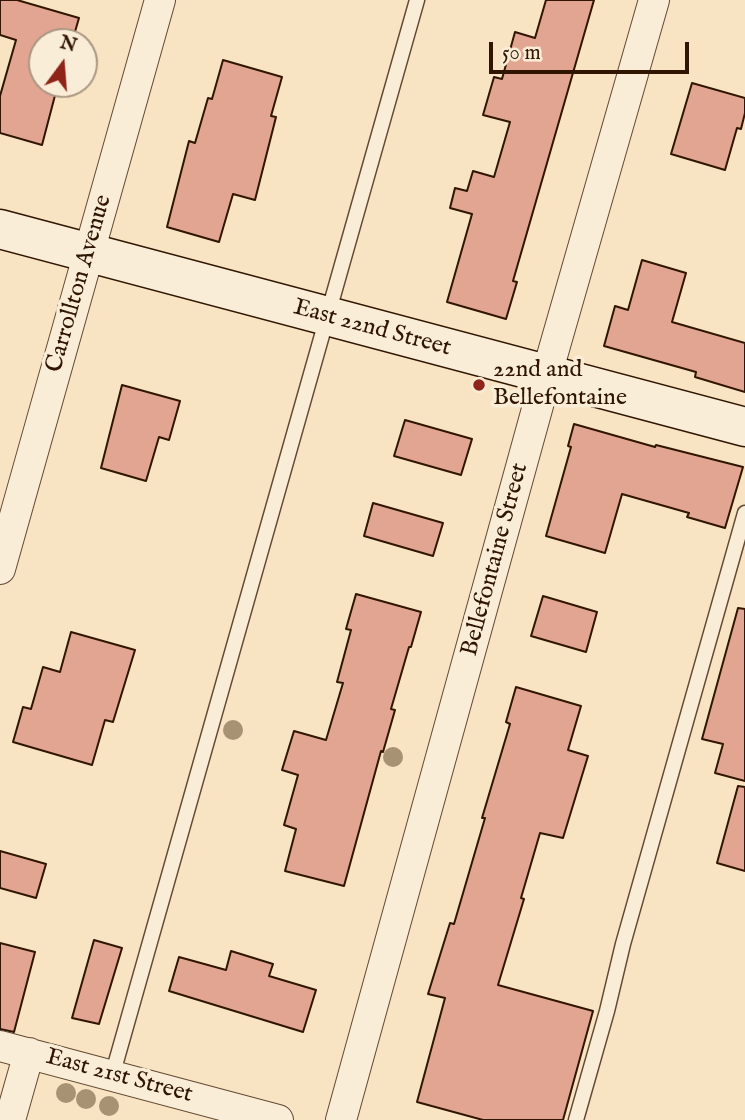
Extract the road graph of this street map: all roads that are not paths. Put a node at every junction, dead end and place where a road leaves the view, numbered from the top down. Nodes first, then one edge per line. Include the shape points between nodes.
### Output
1 (160, 0) edge
2 (417, 0) edge
3 (654, 0) edge
4 (0, 229) edge
5 (89, 253) junction
6 (327, 317) junction
7 (547, 376) junction
8 (745, 427) edge
9 (745, 513) edge
10 (0, 569) edge
11 (0, 1045) edge
12 (29, 1053) junction
13 (112, 1076) junction
14 (211, 1112) edge
15 (10, 1120) edge
16 (278, 1120) edge
17 (341, 1120) edge
18 (576, 1120) edge

1 - 5 street, Carrollton Avenue
2 - 6 lane
3 - 7 street, Bellefontaine Street
4 - 5 main road, East 22nd Street
5 - 6 main road, East 22nd Street
5 - 10 street, Carrollton Avenue
6 - 7 main road, East 22nd Street
6 - 13 lane
7 - 8 main road, East 22nd Street
7 - 17 street, Bellefontaine Street
9 - 18 lane
11 - 12 street, East 21st Street
12 - 13 street, East 21st Street
12 - 15 street
13 - 14 street, East 21st Street
14 - 16 street, East 21st Street

